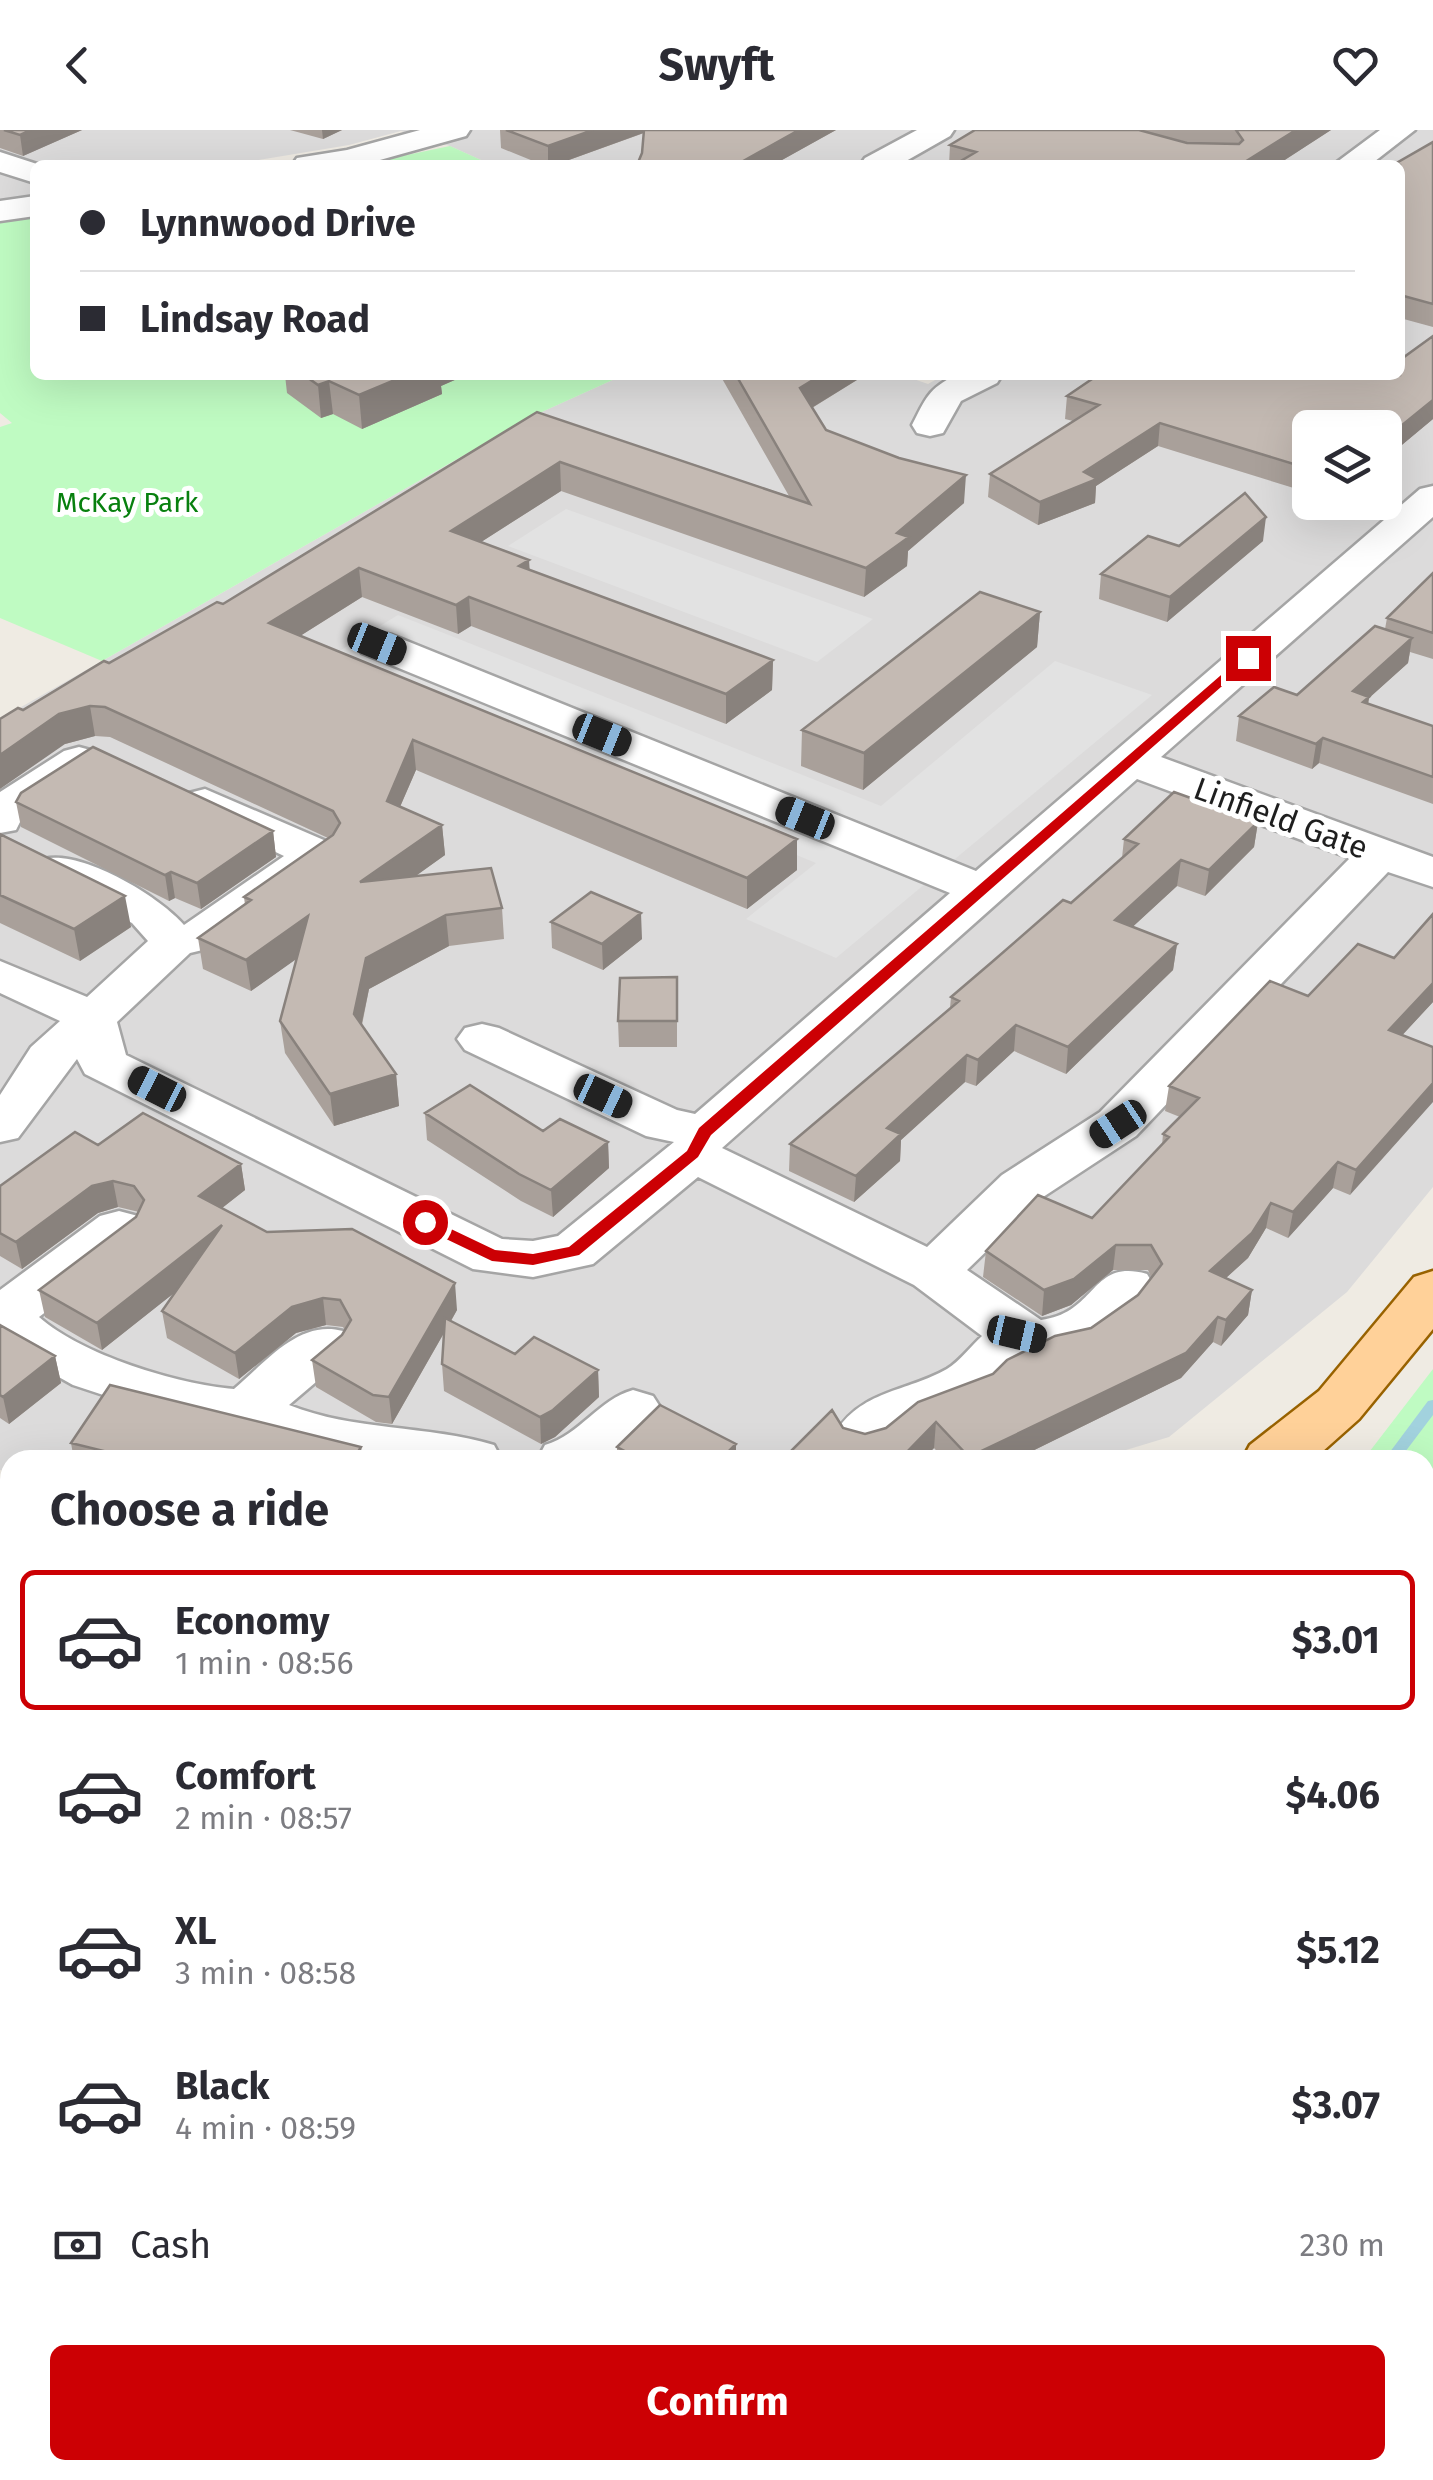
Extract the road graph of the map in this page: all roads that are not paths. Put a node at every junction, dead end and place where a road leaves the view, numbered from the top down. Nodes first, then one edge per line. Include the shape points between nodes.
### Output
1 (455, 130) edge
2 (939, 130) edge
3 (1400, 130) edge
4 (343, 160) edge
5 (885, 160) edge
6 (1356, 160) edge
7 (0, 161) edge
8 (30, 172) edge
9 (30, 207) edge
10 (0, 211) edge
11 (966, 380) edge
12 (930, 426) dead end
13 (1433, 497) edge
14 (377, 644) dead end
15 (112, 758) edge
16 (1130, 762) junction
17 (163, 782) edge
18 (0, 820) edge
19 (0, 839) edge
20 (1380, 854) junction
21 (1433, 873) edge
22 (983, 890) junction
23 (174, 942) junction
24 (0, 975) edge
25 (91, 1016) junction
26 (482, 1039) dead end
27 (0, 1126) edge
28 (699, 1143) junction
29 (120, 1229) edge
30 (933, 1272) junction
31 (1128, 1287) dead end
32 (1433, 1290) edge
33 (2, 1313) edge
34 (1017, 1334) junction
35 (323, 1345) edge
36 (246, 1410) junction
37 (634, 1410) dead end
38 (863, 1435) edge
39 (396, 1450) edge
40 (592, 1450) edge
41 (1288, 1450) edge

1 - 4 street
2 - 5 street
3 - 6 street
7 - 8 street
9 - 10 street
11 - 12 street via 946,394
13 - 16 street
14 - 22 street
15 - 18 street via 95,750 2,810
16 - 20 street, Linfield Gate
16 - 22 street
17 - 23 street via 317,854 198,936
19 - 23 street via 149,913
20 - 21 street, Linfield Gate
20 - 30 street via 1118,1124 1021,1187
22 - 28 street
23 - 25 street
24 - 25 street
25 - 27 street via 49,1058
25 - 28 street via 103,1062 492,1256 533,1260 574,1251
26 - 28 street
28 - 30 street
29 - 33 street
30 - 34 street
31 - 34 street via 1076,1335
32 - 41 main road via 1368,1372
33 - 36 street via 30,1339 94,1371 199,1406
34 - 38 street via 969,1382 894,1410
35 - 36 street
36 - 39 street via 293,1429
37 - 40 street

